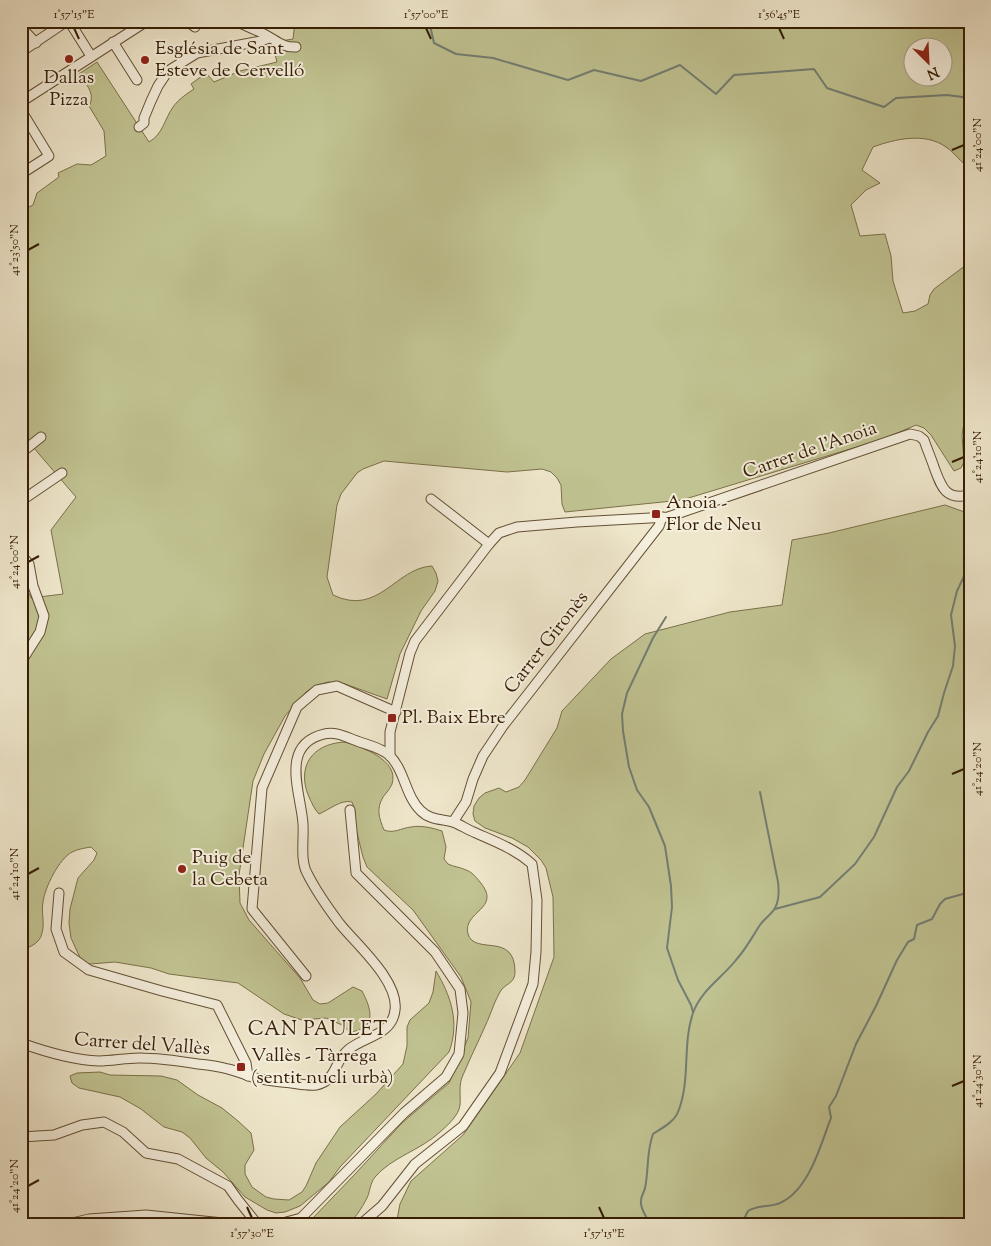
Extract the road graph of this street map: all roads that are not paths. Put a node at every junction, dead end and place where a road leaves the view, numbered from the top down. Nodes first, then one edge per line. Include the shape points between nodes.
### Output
1 (68, 21) edge
2 (147, 21) edge
3 (236, 21) edge
4 (23, 29) edge
5 (269, 38) junction
6 (113, 42) junction
7 (36, 43) junction
8 (21, 44) edge
9 (296, 47) dead end
10 (21, 52) edge
11 (91, 56) junction
12 (137, 80) dead end
13 (21, 102) edge
14 (21, 110) edge
15 (139, 127) dead end
16 (21, 174) edge
17 (41, 437) dead end
18 (21, 453) edge
19 (62, 473) dead end
20 (970, 495) edge
21 (431, 499) dead end
22 (21, 501) edge
23 (662, 517) junction
24 (489, 544) junction
25 (21, 555) edge
26 (21, 662) edge
27 (396, 712) junction
28 (390, 732) junction
29 (371, 746) junction
30 (390, 756) junction
31 (350, 810) dead end
32 (452, 822) junction
33 (59, 893) dead end
34 (306, 976) dead end
35 (21, 1043) edge
36 (248, 1076) junction
37 (21, 1137) edge
38 (64, 1225) edge
39 (242, 1225) edge
40 (258, 1225) edge
41 (275, 1225) edge
42 (360, 1225) edge

1 - 7 street
1 - 11 street
2 - 6 street
3 - 5 street
4 - 7 street
4 - 8 street
5 - 9 street via 288,48
5 - 15 street via 197,53 168,71 154,94 144,123
6 - 11 street
6 - 12 street
7 - 10 street
11 - 13 street
14 - 16 street via 49,156
17 - 18 street
19 - 22 street
20 - 23 street, Carrer de l'Anoia via 955,496 945,491 924,440 917,435 906,435
21 - 24 street
23 - 24 street, Carrer de l'Anoia via 516,527 499,533
23 - 32 street, Carrer Gironès via 661,524 503,726 483,756 466,802
24 - 27 street, Carrer de l'Anoia via 415,641
25 - 26 street via 29,564 44,616 40,632
27 - 28 street, Carrer de l'Anoia
27 - 34 street via 337,686 317,690 297,707 262,788 252,909
28 - 29 street via 381,742
28 - 30 street, Carrer de l'Anoia
29 - 30 street, Carrer del Vallès
29 - 36 street, Carrer del Vallès via 335,733 320,734 302,747 295,762 295,776 302,813 306,872 338,921 379,969 396,1003 394,1015 383,1032 347,1050 334,1074 325,1082 304,1085
30 - 32 street via 412,801 422,813
31 - 41 street via 356,873 435,952 460,989 463,1013 459,1054 446,1077 404,1113 302,1218
32 - 42 street via 521,854 532,864 537,900 533,984 500,1073 472,1115 454,1135 415,1164 382,1206
33 - 36 street via 56,929 64,952 89,970 217,1005 246,1063
35 - 36 street, Carrer del Vallès via 68,1057 99,1061 151,1058 221,1067
37 - 40 street via 54,1135 82,1124 104,1122 123,1132 146,1153 178,1158 228,1186
38 - 39 street via 89,1219 146,1215

